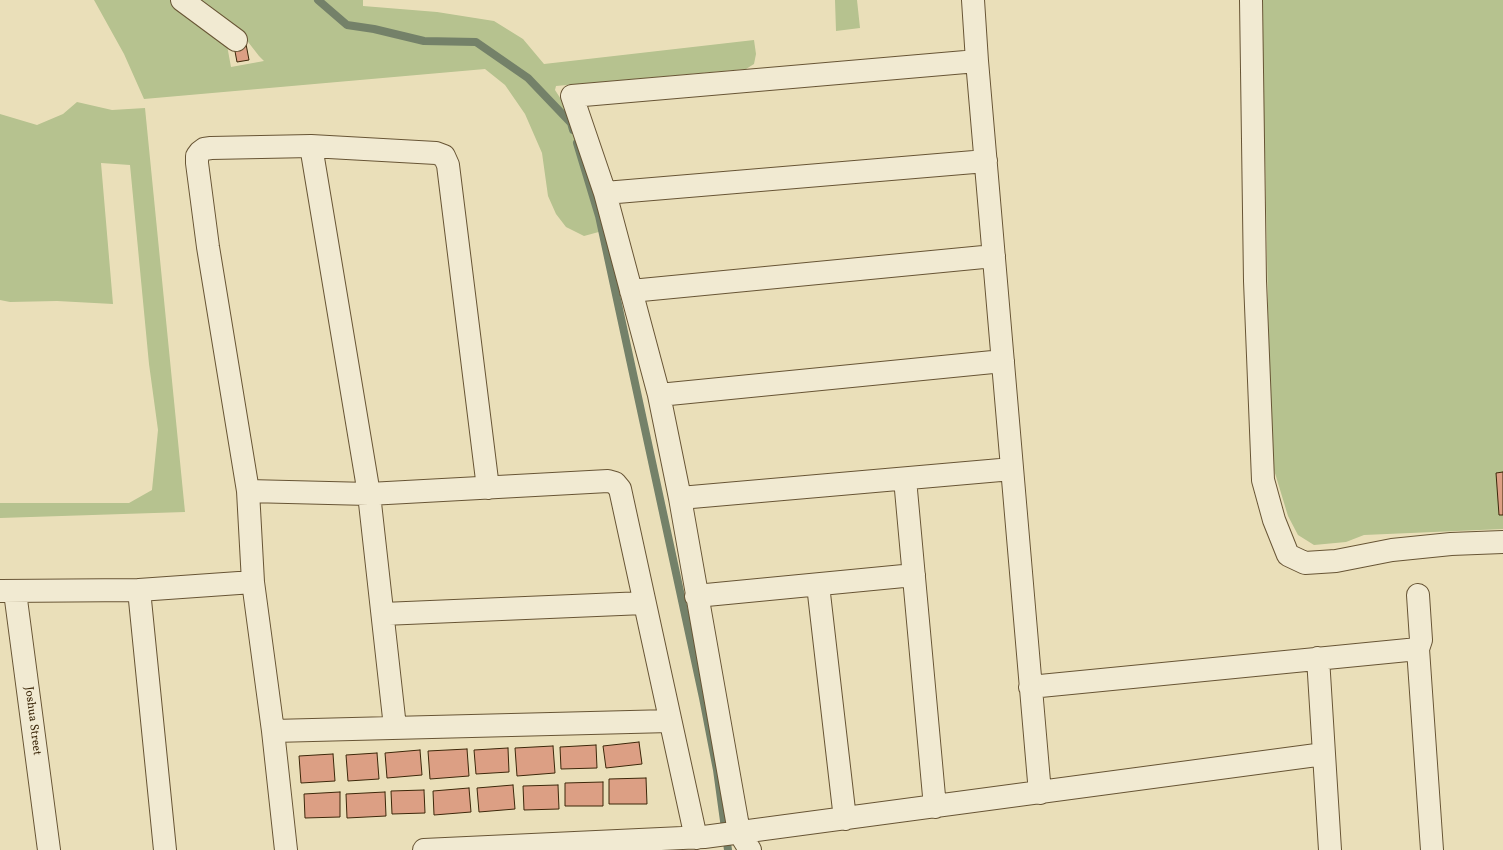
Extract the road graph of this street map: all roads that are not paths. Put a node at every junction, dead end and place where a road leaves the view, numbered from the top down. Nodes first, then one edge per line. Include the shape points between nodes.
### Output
1 (182, 0) edge
2 (973, 0) edge
3 (1251, 0) edge
4 (236, 40) dead end
5 (977, 61) junction
6 (311, 146) junction
7 (986, 161) junction
8 (605, 193) junction
9 (994, 256) junction
10 (631, 291) junction
11 (1003, 361) junction
12 (659, 395) junction
13 (1012, 469) junction
14 (905, 479) junction
15 (488, 488) junction
16 (248, 491) junction
17 (369, 494) junction
18 (680, 498) junction
19 (1503, 542) edge
20 (914, 575) junction
21 (253, 582) junction
22 (818, 585) junction
23 (139, 590) junction
24 (7, 591) edge
25 (1418, 595) dead end
26 (696, 596) junction
27 (644, 603) junction
28 (383, 614) junction
29 (1418, 649) junction
30 (1318, 658) junction
31 (1030, 687) junction
32 (670, 720) junction
33 (395, 727) junction
34 (273, 731) junction
35 (1324, 754) junction
36 (1040, 793) junction
37 (935, 807) junction
38 (845, 819) junction
39 (700, 837) junction
40 (740, 838) edge
41 (48, 850) edge
42 (165, 850) edge
43 (286, 850) edge
44 (424, 850) edge
45 (1330, 850) edge
46 (1432, 850) edge

1 - 4 street
2 - 5 street
3 - 19 street via 1255,281 1263,480 1274,520 1288,555 1305,563 1336,561 1392,550
5 - 7 street
5 - 8 street via 572,96
6 - 15 street via 436,153 447,160
6 - 16 street via 211,148 204,149 197,156 208,247
6 - 17 street
7 - 8 street
7 - 9 street
8 - 10 street
9 - 10 street
9 - 11 street
10 - 12 street
11 - 12 street
11 - 13 street
12 - 18 street
13 - 14 street
13 - 31 street
14 - 18 street
14 - 20 street
15 - 17 street
15 - 27 street via 608,481 615,483 620,489
16 - 17 street
16 - 21 street
17 - 28 street
18 - 26 street
20 - 22 street
20 - 37 street
21 - 23 street
21 - 34 street
22 - 26 street
22 - 38 street
23 - 24 street
23 - 42 street
24 - 41 street, Joshua Street
25 - 29 street via 1421,640
26 - 40 street
27 - 28 street
27 - 32 street
28 - 33 street
29 - 30 street
29 - 46 street
30 - 31 street
30 - 35 street
31 - 36 street
32 - 33 street
32 - 39 street
33 - 34 street
34 - 43 street
35 - 36 street
35 - 45 street
36 - 37 street
37 - 38 street
38 - 40 street
39 - 40 street
39 - 44 street

